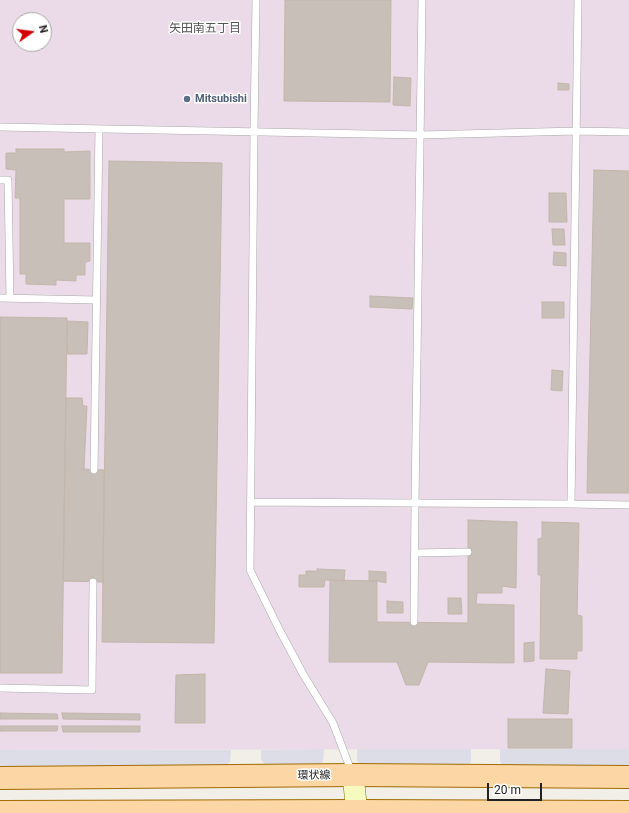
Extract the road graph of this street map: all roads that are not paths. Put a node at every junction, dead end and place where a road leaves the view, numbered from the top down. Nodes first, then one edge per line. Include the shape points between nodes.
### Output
1 (256, 0) edge
2 (422, 0) edge
3 (578, 0) edge
4 (0, 127) edge
5 (99, 129) junction
6 (254, 131) junction
7 (577, 131) junction
8 (629, 132) edge
9 (421, 135) junction
10 (0, 180) edge
11 (0, 298) edge
12 (10, 298) junction
13 (96, 300) junction
14 (94, 470) dead end
15 (251, 502) junction
16 (415, 503) junction
17 (571, 504) junction
18 (629, 505) edge
19 (468, 552) dead end
20 (415, 553) junction
21 (93, 582) dead end
22 (414, 622) dead end
23 (0, 688) edge
24 (353, 776) junction
25 (629, 777) edge
26 (0, 778) edge
27 (0, 812) edge
28 (357, 812) edge
29 (629, 812) edge

1 - 6 lane
2 - 9 lane
3 - 7 lane
4 - 5 lane
5 - 6 lane
5 - 13 lane
6 - 9 lane
6 - 15 lane
7 - 8 lane
7 - 9 lane
7 - 17 lane
9 - 16 lane
10 - 12 lane via 8,180
11 - 12 lane
12 - 13 lane
13 - 14 lane
15 - 16 lane
15 - 24 lane via 250,570 278,629 333,723
16 - 17 lane
16 - 20 lane
17 - 18 lane
19 - 20 lane
20 - 22 lane
21 - 23 lane via 92,690
24 - 25 main road, 環状線
24 - 26 main road, 環状線
24 - 28 street
27 - 28 main road
28 - 29 main road

